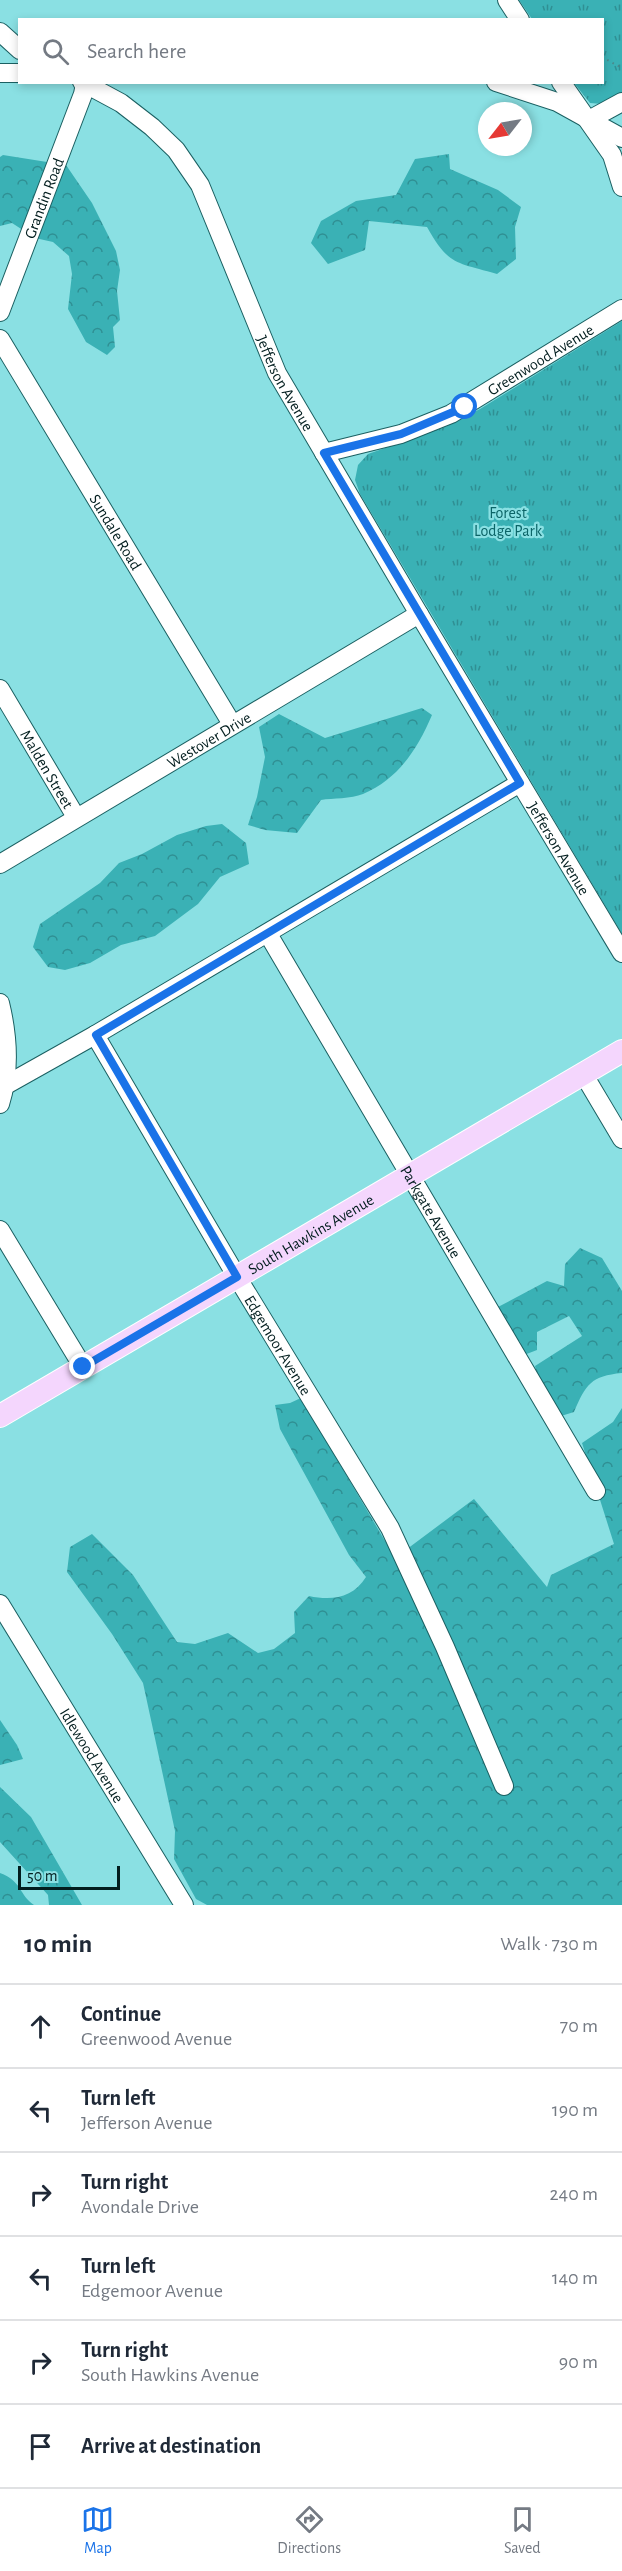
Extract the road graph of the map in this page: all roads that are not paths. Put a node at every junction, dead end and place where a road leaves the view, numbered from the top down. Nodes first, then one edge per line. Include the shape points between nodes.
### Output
1 (507, 0) edge
2 (519, 18) edge
3 (0, 32) edge
4 (18, 48) edge
5 (0, 73) edge
6 (18, 73) edge
7 (81, 84) edge
8 (83, 84) edge
9 (502, 84) edge
10 (562, 84) edge
11 (622, 102) edge
12 (589, 120) junction
13 (622, 138) edge
14 (622, 187) edge
15 (622, 309) edge
16 (0, 312) edge
17 (0, 339) edge
18 (324, 453) junction
19 (419, 614) junction
20 (0, 689) edge
21 (232, 724) junction
22 (520, 783) junction
23 (76, 817) junction
24 (0, 864) edge
25 (268, 934) junction
26 (622, 953) edge
27 (0, 1003) edge
28 (96, 1035) junction
29 (622, 1051) edge
30 (584, 1075) junction
31 (6, 1085) junction
32 (0, 1104) edge
33 (622, 1139) edge
34 (410, 1174) junction
35 (0, 1230) edge
36 (237, 1277) junction
37 (83, 1367) junction
38 (0, 1416) edge
39 (596, 1491) dead end
40 (0, 1604) edge
41 (504, 1786) dead end
42 (184, 1905) edge

1 - 2 street
3 - 4 street
5 - 6 street
7 - 16 street, Grandin Road
8 - 18 street, Jefferson Avenue via 153,127 189,167 210,204 278,373
9 - 12 street via 557,102
10 - 12 street
11 - 12 street
12 - 13 street
12 - 14 street via 612,154
15 - 18 street, Greenwood Avenue via 451,414 401,434
17 - 21 street, Sundale Road
18 - 19 street, Jefferson Avenue
19 - 21 street, Westover Drive
19 - 22 street, Jefferson Avenue
20 - 23 street, Malden Street
21 - 23 street, Westover Drive
22 - 25 street
22 - 26 street, Jefferson Avenue
23 - 24 street, Westover Drive
25 - 28 street
25 - 34 street, Parkgate Avenue
27 - 31 street via 6,1036
28 - 31 street
28 - 36 street, Edgemoor Avenue
29 - 30 main road, South Hawkins Avenue
30 - 33 street
30 - 34 main road, South Hawkins Avenue
31 - 32 street
34 - 36 main road, South Hawkins Avenue
34 - 39 street, Parkgate Avenue
35 - 37 street
36 - 37 main road, South Hawkins Avenue
36 - 41 street, Edgemoor Avenue via 390,1528
37 - 38 main road, South Hawkins Avenue
40 - 42 street, Idlewood Avenue

